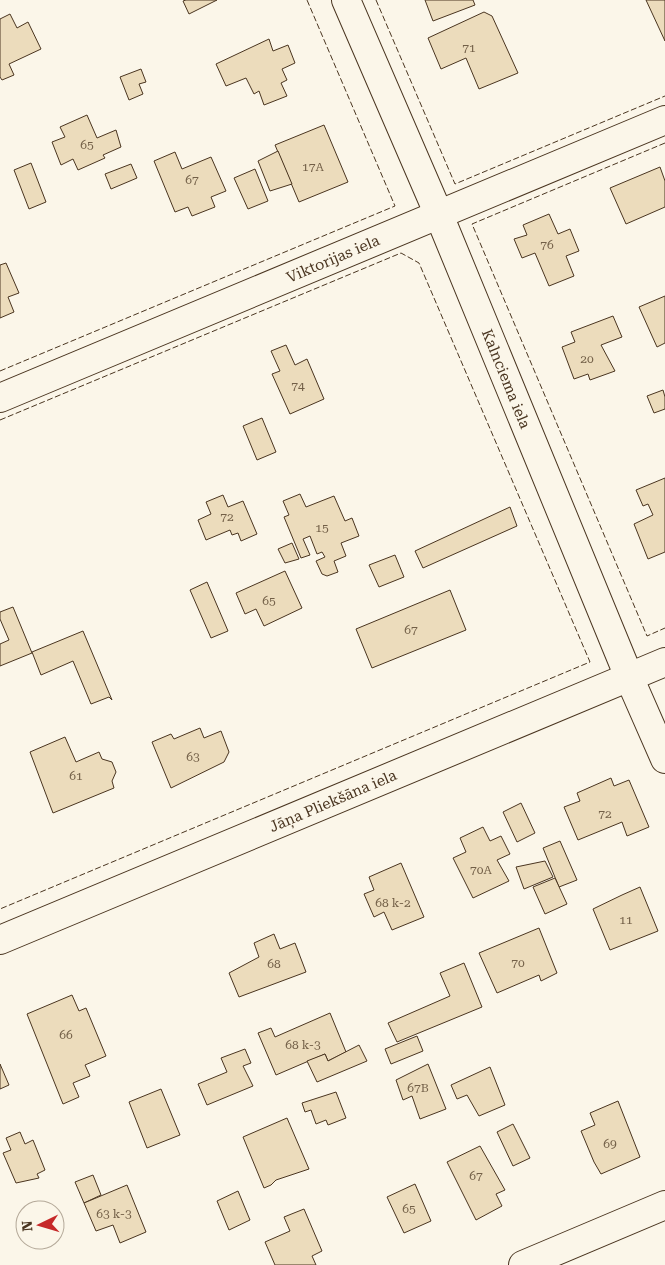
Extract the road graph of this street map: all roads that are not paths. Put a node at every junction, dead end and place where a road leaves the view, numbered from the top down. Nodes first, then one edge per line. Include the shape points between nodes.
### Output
1 (346, 0) edge
2 (665, 120) edge
3 (439, 215) junction
4 (0, 398) edge
5 (665, 662) edge
6 (629, 677) junction
7 (665, 759) edge
8 (0, 940) edge
9 (665, 1205) edge
10 (522, 1265) edge

1 - 3 street, Kalnciema iela
2 - 3 street, Viktorijas iela
3 - 4 street, Viktorijas iela
3 - 6 street, Kalnciema iela
5 - 6 street, Jāņa Pliekšāna iela
6 - 7 street, Kalnciema iela
6 - 8 street, Jāņa Pliekšāna iela
9 - 10 street

